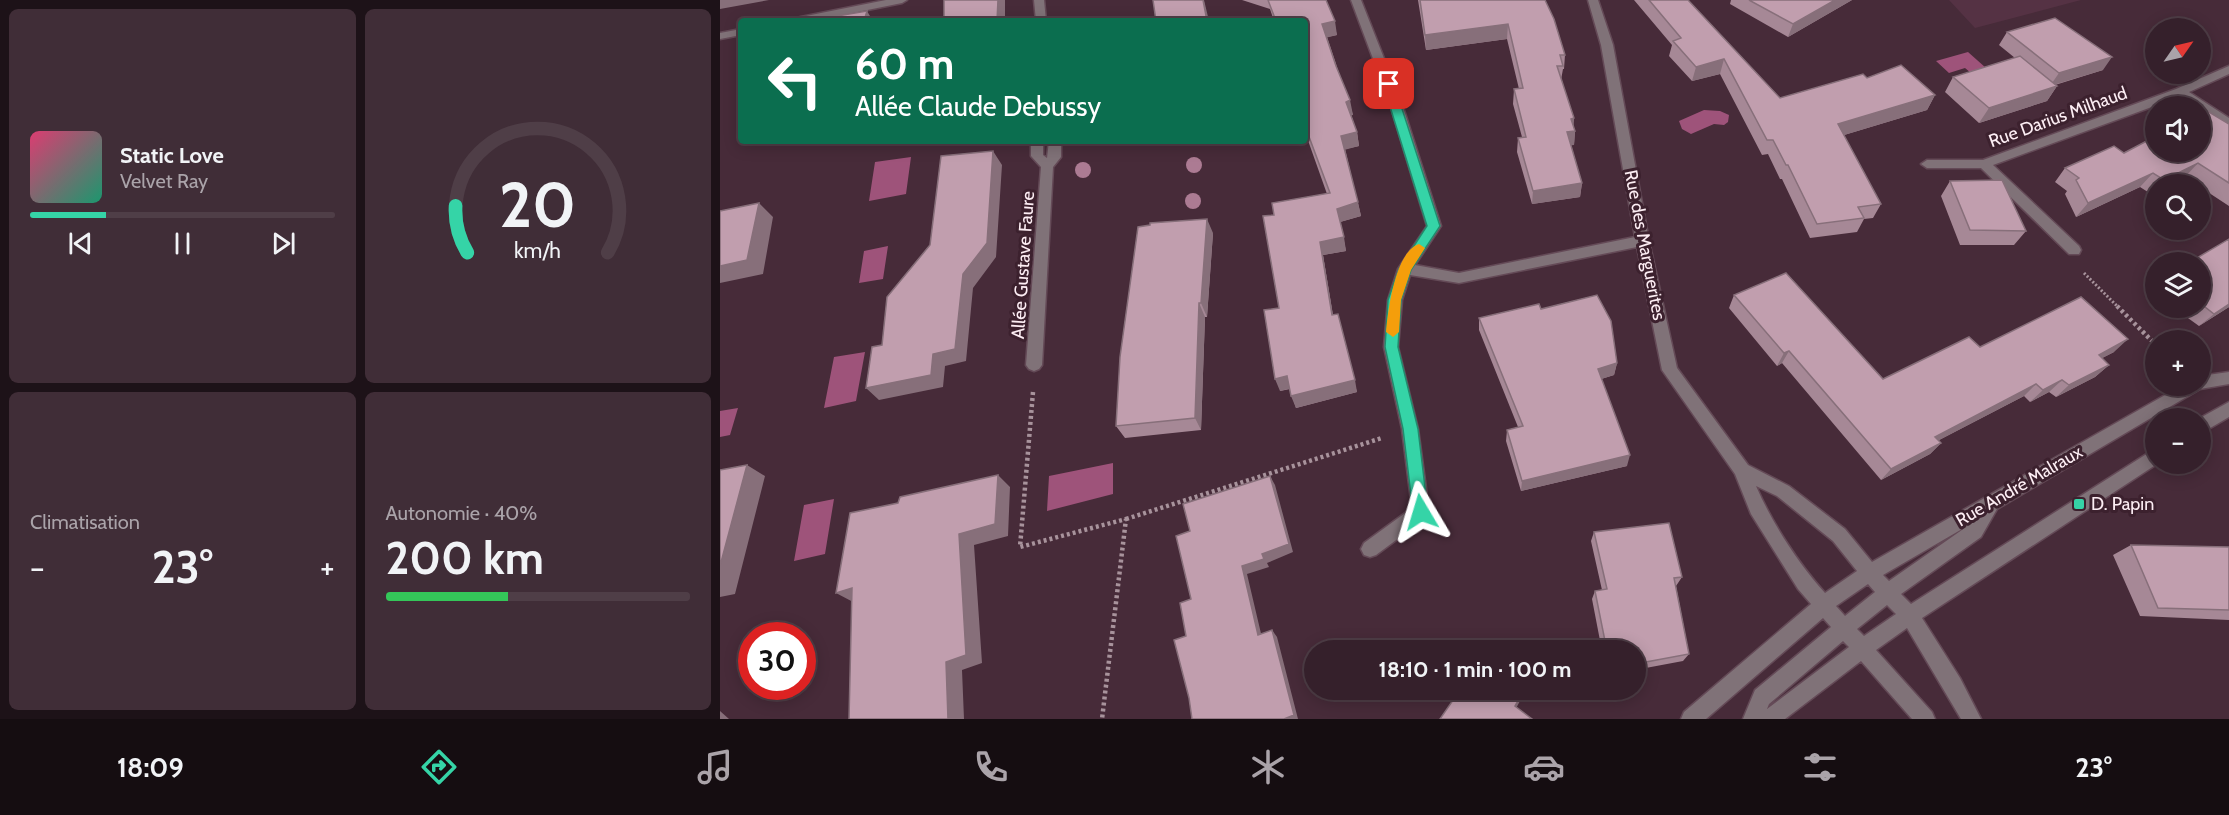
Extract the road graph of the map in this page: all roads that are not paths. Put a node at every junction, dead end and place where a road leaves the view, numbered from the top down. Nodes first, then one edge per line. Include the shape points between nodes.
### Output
1 (902, 0) edge
2 (1039, 0) edge
3 (1356, 0) edge
4 (1593, 0) edge
5 (811, 18) edge
6 (1041, 18) edge
7 (738, 33) edge
8 (720, 36) edge
9 (2229, 70) edge
10 (2180, 92) junction
11 (2229, 124) edge
12 (1037, 144) edge
13 (1055, 144) edge
14 (1926, 164) dead end
15 (1984, 164) junction
16 (1047, 166) junction
17 (1642, 242) junction
18 (2074, 250) road end
19 (1405, 269) junction
20 (1034, 365) road end
21 (2229, 378) edge
22 (2211, 381) edge
23 (2177, 396) edge
24 (2229, 410) edge
25 (2211, 421) edge
26 (2145, 462) edge
27 (1742, 470) junction
28 (1992, 502) junction
29 (1370, 549) dead end
30 (1869, 573) junction
31 (1888, 592) junction
32 (1824, 604) junction
33 (1910, 616) junction
34 (1845, 629) junction
35 (1862, 650) junction
36 (1691, 719) edge
37 (1753, 719) edge
38 (1769, 719) edge
39 (1925, 719) edge
40 (1971, 719) edge

1 - 5 street
2 - 6 street
3 - 19 street via 1396,104 1434,226
4 - 17 street, Rue des Marguerites via 1607,45
7 - 8 street
9 - 10 street, Rue Darius Milhaud
10 - 11 street
10 - 15 street, Rue Darius Milhaud
12 - 16 street, Allée Gustave Faure via 1037,156
13 - 16 street, Allée Gustave Faure via 1055,157
14 - 15 street, Rue Darius Milhaud
15 - 18 street, Rue Darius Milhaud
16 - 20 street, Allée Gustave Faure
17 - 19 street via 1459,278
17 - 27 street, Rue des Marguerites via 1670,370
19 - 29 street via 1395,300 1392,347 1410,429 1421,512
21 - 22 street
23 - 28 street, Rue André Malraux
24 - 25 street
26 - 33 street
27 - 30 street, Rue des Marguerites via 1783,491 1839,535
27 - 32 street, Rue des Marguerites via 1757,508 1804,583
28 - 30 street, Rue André Malraux
28 - 31 street via 1976,531
30 - 31 street, Rue des Marguerites
30 - 32 street, Rue André Malraux
31 - 33 street, Rue des Marguerites
31 - 34 street
32 - 34 street, Rue des Marguerites
32 - 36 street, Rue André Malraux
33 - 35 street
33 - 40 street, Rue des Marguerites
34 - 35 street, Rue des Marguerites
34 - 37 street via 1762,697
35 - 38 street
35 - 39 street, Rue des Marguerites

